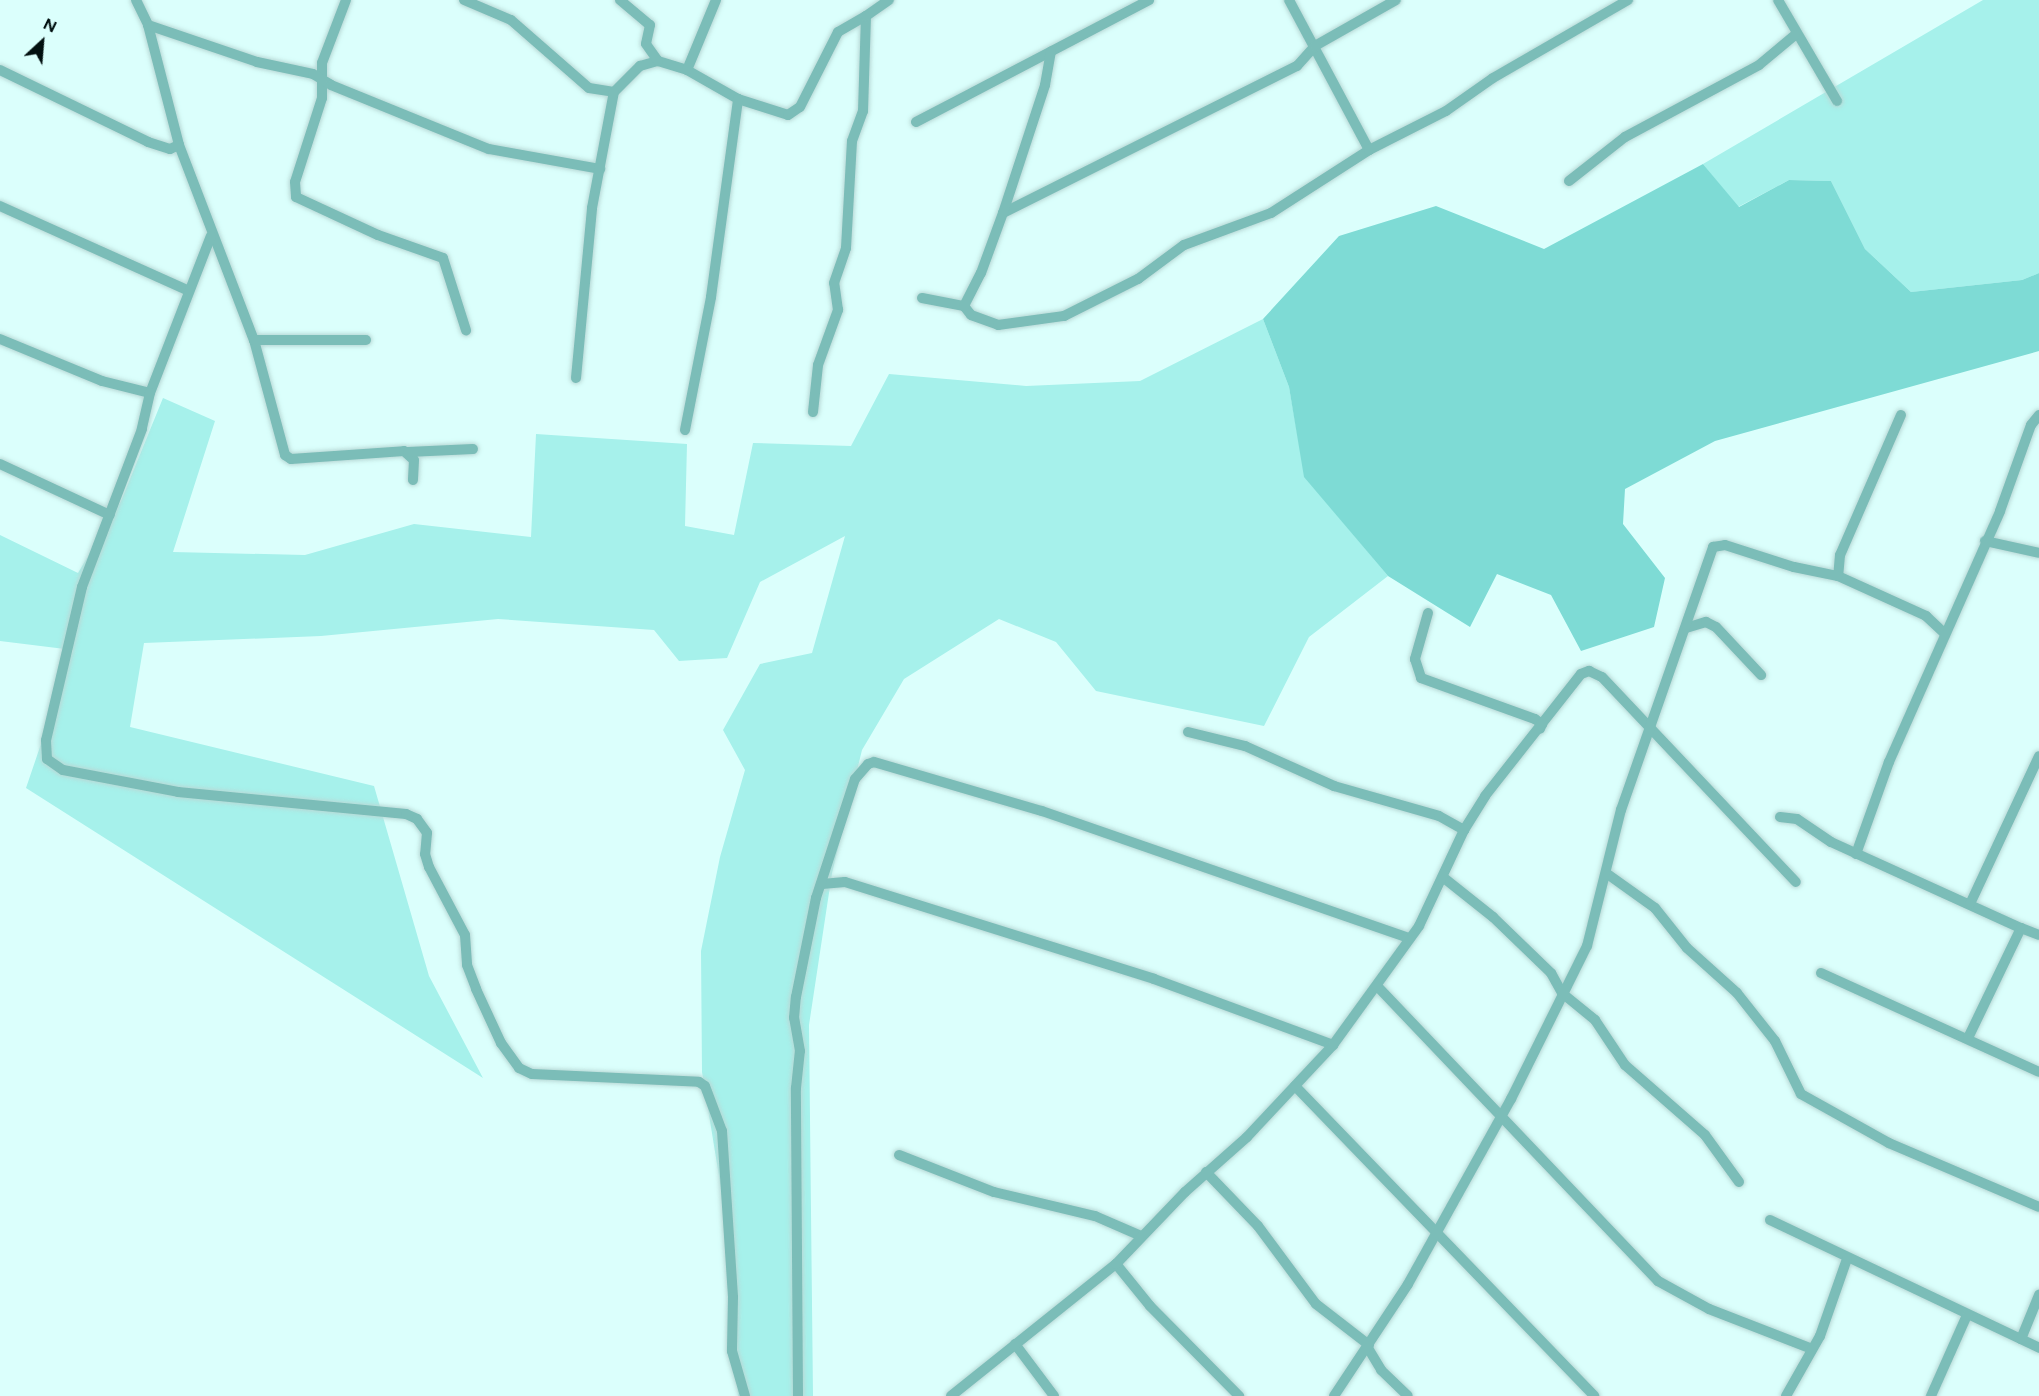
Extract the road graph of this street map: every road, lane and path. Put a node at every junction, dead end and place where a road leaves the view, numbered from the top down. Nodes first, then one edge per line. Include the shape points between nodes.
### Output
1 (136, 0) edge
2 (346, 0) edge
3 (464, 0) edge
4 (620, 0) edge
5 (716, 0) edge
6 (889, 0) edge
7 (1149, 0) edge
8 (1289, 0) edge
9 (1396, 0) edge
10 (1628, 0) edge
11 (1778, 0) edge
12 (866, 16) junction
13 (148, 25) junction
14 (1795, 35) junction
15 (1315, 46) junction
16 (1051, 52) junction
17 (658, 61) junction
18 (0, 70) edge
19 (687, 70) junction
20 (321, 77) junction
21 (614, 92) junction
22 (738, 99) junction
23 (1837, 101) dead end
24 (916, 122) dead end
25 (179, 145) junction
26 (1369, 150) junction
27 (600, 169) junction
28 (1569, 181) dead end
29 (0, 206) edge
30 (1003, 213) junction
31 (211, 236) junction
32 (189, 291) junction
33 (922, 298) dead end
34 (964, 306) junction
35 (466, 330) dead end
36 (0, 339) edge
37 (254, 340) junction
38 (366, 340) dead end
39 (576, 378) dead end
40 (150, 393) junction
41 (813, 412) dead end
42 (1901, 415) dead end
43 (2039, 415) edge
44 (685, 430) dead end
45 (473, 449) dead end
46 (408, 452) junction
47 (0, 464) edge
48 (413, 480) dead end
49 (110, 514) junction
50 (1985, 541) junction
51 (2039, 553) edge
52 (1838, 576) junction
53 (1428, 613) dead end
54 (1686, 627) junction
55 (1944, 633) junction
56 (1761, 675) dead end
57 (1651, 728) junction
58 (1540, 729) junction
59 (1188, 732) dead end
60 (2039, 756) edge
61 (1780, 817) dead end
62 (1464, 830) junction
63 (1857, 854) junction
64 (1606, 873) junction
65 (1444, 878) junction
66 (1796, 882) dead end
67 (822, 884) junction
68 (1970, 904) junction
69 (2021, 928) junction
70 (2039, 935) edge
71 (1408, 938) junction
72 (1821, 973) dead end
73 (1377, 987) junction
74 (1562, 993) junction
75 (1968, 1038) junction
76 (1333, 1045) junction
77 (2039, 1072) edge
78 (1295, 1086) junction
79 (1499, 1118) junction
80 (899, 1155) dead end
81 (1206, 1172) junction
82 (1740, 1182) dead end
83 (2039, 1207) edge
84 (1770, 1220) dead end
85 (1436, 1233) junction
86 (1141, 1236) junction
87 (1847, 1259) junction
88 (1116, 1264) junction
89 (2039, 1295) edge
90 (1967, 1315) junction
91 (2021, 1340) junction
92 (1015, 1344) junction
93 (1369, 1347) junction
94 (2039, 1348) edge
95 (1812, 1349) junction
96 (745, 1396) edge
97 (798, 1396) edge
98 (951, 1396) edge
99 (1054, 1396) edge
100 (1239, 1396) edge
101 (1334, 1396) edge
102 (1408, 1396) edge
103 (1594, 1396) edge
104 (1786, 1396) edge
105 (1931, 1396) edge

1 - 13 street
2 - 20 street via 322,63
3 - 21 street via 511,20 589,88
4 - 17 street via 648,22 646,44
5 - 19 street
6 - 12 street
7 - 16 street
8 - 15 street
9 - 15 street
10 - 26 street via 1493,78 1446,111
11 - 14 street
12 - 22 street via 838,32 794,114
12 - 41 street via 863,111 852,141 846,248 834,283 838,310 818,366
13 - 20 street via 257,62
13 - 25 street
14 - 23 street
14 - 28 street via 1759,64 1625,137
15 - 26 street
15 - 30 street via 1297,66 1213,111
16 - 24 street
16 - 30 street via 1045,84
17 - 19 street
17 - 21 street via 640,66
18 - 25 street via 148,142 170,149
19 - 22 street
20 - 27 street via 331,85 483,147
20 - 35 street via 322,98 295,182 296,197 378,235 443,258
21 - 27 street
22 - 44 street via 711,297
25 - 31 street
26 - 34 street via 1271,213 1184,245 1138,279 1064,316 998,325 971,315
27 - 39 street via 592,208
29 - 32 street
30 - 34 street
31 - 32 street
31 - 37 street
32 - 40 street
33 - 34 street
36 - 40 street via 102,381
37 - 38 street
37 - 46 street via 276,433 286,458
40 - 49 street via 142,429
42 - 52 street via 1840,555
43 - 50 street via 2031,425
45 - 46 street
46 - 48 street via 414,460
47 - 49 street
49 - 96 street via 81,587 46,740 47,759 63,770 178,792 406,814 417,819 427,833 425,854 429,867 465,935 467,965 476,989 501,1043 519,1068 532,1074 699,1082 705,1086 722,1131 733,1297 732,1351
50 - 51 street
50 - 55 street
52 - 54 street via 1718,545 1711,551
52 - 55 street via 1926,616
53 - 58 street via 1415,659 1421,678 1535,719 1542,724
54 - 56 street via 1706,622 1716,627
54 - 57 street
55 - 63 street via 1889,762
57 - 58 street via 1602,677 1589,671 1581,674
57 - 64 street via 1621,810
57 - 66 street
58 - 62 street via 1485,796
59 - 62 street via 1245,746 1334,786 1439,816
60 - 68 street
61 - 63 street via 1797,819
62 - 65 street
63 - 68 street
64 - 74 street via 1587,946
64 - 83 street via 1655,908 1687,948 1737,993 1775,1041 1801,1094 1889,1143
65 - 71 street
65 - 74 street via 1551,973
67 - 71 street via 855,778 874,762 1042,811
67 - 76 street via 845,882 1154,979
67 - 97 street via 805,941 794,1018 800,1051 796,1088 801,1331
68 - 69 street
69 - 70 street
69 - 75 street
71 - 73 street
72 - 75 street
73 - 76 street
73 - 79 street via 1490,1102
74 - 79 street
74 - 82 street via 1595,1020 1625,1065 1705,1135
75 - 77 street
76 - 78 street
78 - 81 street
78 - 85 street
79 - 85 street
79 - 95 street via 1658,1281 1709,1309
80 - 86 street via 994,1192 1095,1216
81 - 86 street
81 - 93 street via 1258,1226 1316,1304
84 - 87 street
85 - 93 street
85 - 103 street
86 - 88 street
87 - 90 street
87 - 95 street
88 - 92 street
88 - 100 street via 1150,1306
89 - 91 street
90 - 91 street
90 - 105 street
91 - 94 street
92 - 98 street
92 - 99 street
93 - 101 street
93 - 102 street via 1382,1370
95 - 104 street

